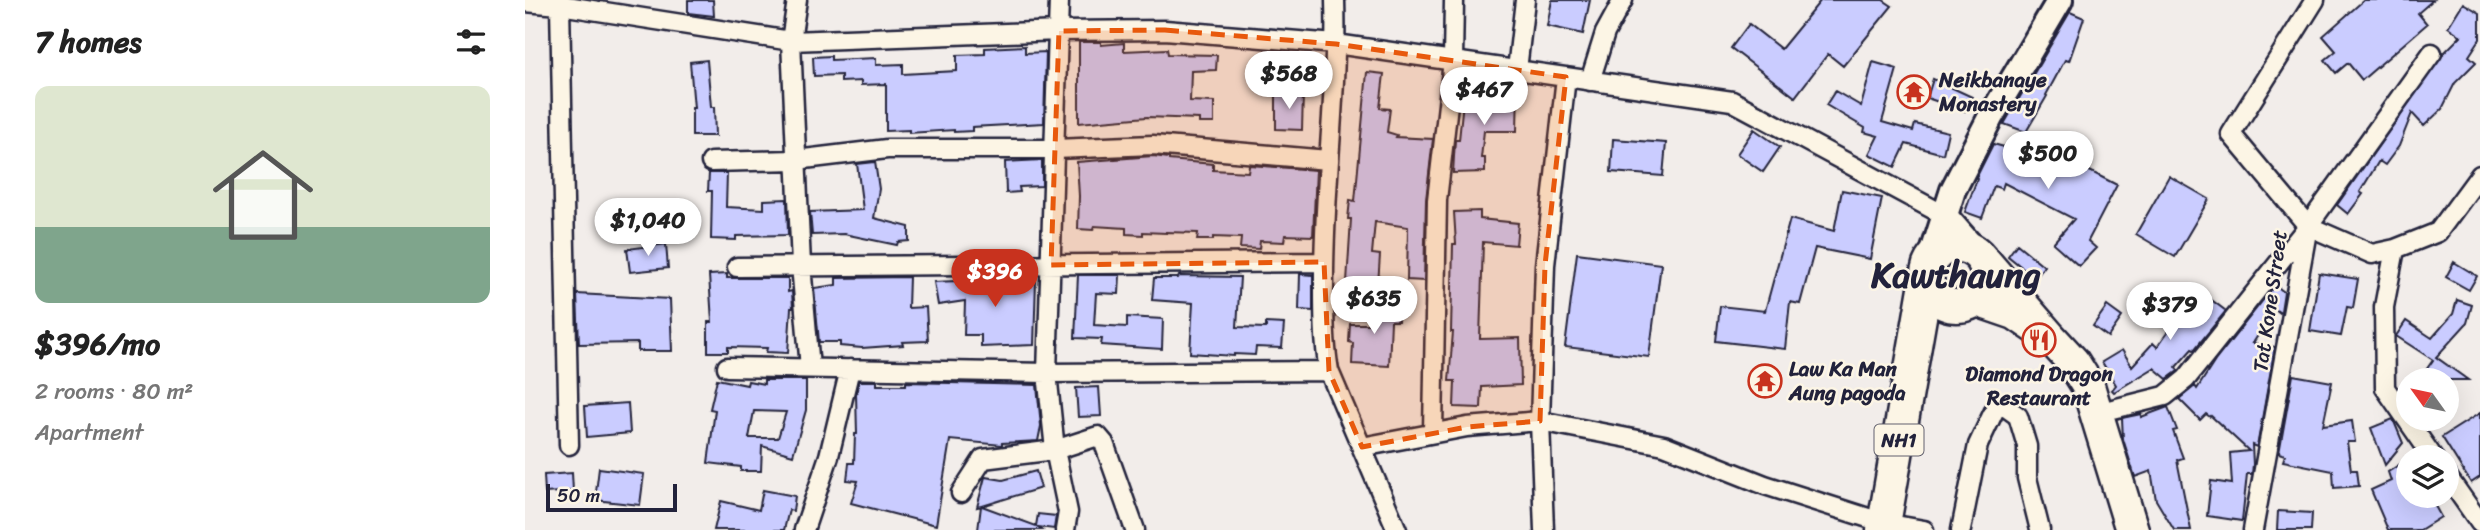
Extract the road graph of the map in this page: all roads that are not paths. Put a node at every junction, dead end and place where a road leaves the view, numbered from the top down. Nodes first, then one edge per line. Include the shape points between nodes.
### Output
1 (797, 0) edge
2 (1059, 0) edge
3 (1335, 0) edge
4 (1454, 0) edge
5 (1525, 0) edge
6 (1623, 0) edge
7 (2060, 0) edge
8 (2315, 0) edge
9 (525, 2) edge
10 (560, 5) junction
11 (1059, 31) junction
12 (792, 41) junction
13 (1336, 44) junction
14 (2432, 53) dead end
15 (1453, 61) junction
16 (1517, 70) junction
17 (1566, 77) junction
18 (1590, 80) junction
19 (1055, 149) junction
20 (796, 160) junction
21 (1328, 160) junction
22 (711, 162) dead end
23 (2480, 175) edge
24 (1944, 215) junction
25 (2308, 226) junction
26 (2395, 249) junction
27 (1982, 258) junction
28 (1324, 262) junction
29 (800, 265) junction
30 (1051, 265) junction
31 (737, 267) dead end
32 (1927, 272) junction
33 (1968, 303) junction
34 (2049, 336) junction
35 (1913, 350) junction
36 (727, 367) dead end
37 (810, 368) junction
38 (850, 369) junction
39 (1329, 370) junction
40 (1047, 373) junction
41 (2097, 413) junction
42 (1540, 421) junction
43 (1433, 432) junction
44 (569, 445) dead end
45 (2425, 445) edge
46 (1362, 447) junction
47 (1055, 450) junction
48 (961, 493) dead end
49 (2459, 493) edge
50 (2480, 523) edge
51 (1883, 526) edge
52 (804, 530) edge
53 (1065, 530) edge
54 (1135, 530) edge
55 (1397, 530) edge
56 (1544, 530) edge
57 (1924, 530) edge
58 (1961, 530) edge
59 (2040, 530) edge
60 (2132, 530) edge
61 (2253, 530) edge

1 - 12 street
2 - 11 street
3 - 13 street
4 - 15 street
5 - 16 street
6 - 18 street via 1605,33
7 - 24 street via 1990,118
8 - 25 street, Tat Kone Street via 2231,134
9 - 10 street
10 - 12 street
10 - 44 street
11 - 12 street
11 - 13 street via 1165,30
11 - 19 street
12 - 20 street
13 - 15 street
13 - 21 street
14 - 25 street
15 - 16 street
15 - 43 street via 1437,200
16 - 17 street
17 - 18 street
17 - 42 street via 1545,265
18 - 24 street via 1732,101
19 - 20 street via 887,149
19 - 21 street via 1153,145
19 - 30 street
20 - 22 street
20 - 29 street
21 - 28 street
23 - 26 street via 2438,232
24 - 27 street
24 - 32 street
25 - 26 street via 2372,254
25 - 41 street via 2186,379 2165,396
25 - 61 street, Tat Kone Street
26 - 45 street via 2384,307 2385,388
27 - 32 highway via 1970,248 1949,247 1932,259
27 - 33 highway via 1987,283
27 - 34 highway
28 - 30 street
28 - 39 street
29 - 30 street
29 - 31 street
29 - 37 street
30 - 40 street
32 - 33 highway via 1933,295 1940,302
32 - 35 highway, NH1
33 - 34 highway via 2015,313
33 - 35 highway via 1939,321
34 - 41 highway via 2088,386
35 - 51 highway, NH1
36 - 37 street
37 - 38 street
38 - 40 street
38 - 52 street via 829,456
39 - 40 street
39 - 46 street
40 - 47 street
41 - 60 highway
42 - 43 street
42 - 51 street via 1664,445
42 - 56 street
43 - 46 street
46 - 55 street
47 - 48 street via 983,459
47 - 53 street via 1069,512
47 - 54 street via 1098,436
49 - 50 street
51 - 57 street
58 - 59 street via 1978,445 1995,409 2004,406 2018,416 2027,446 2027,478

